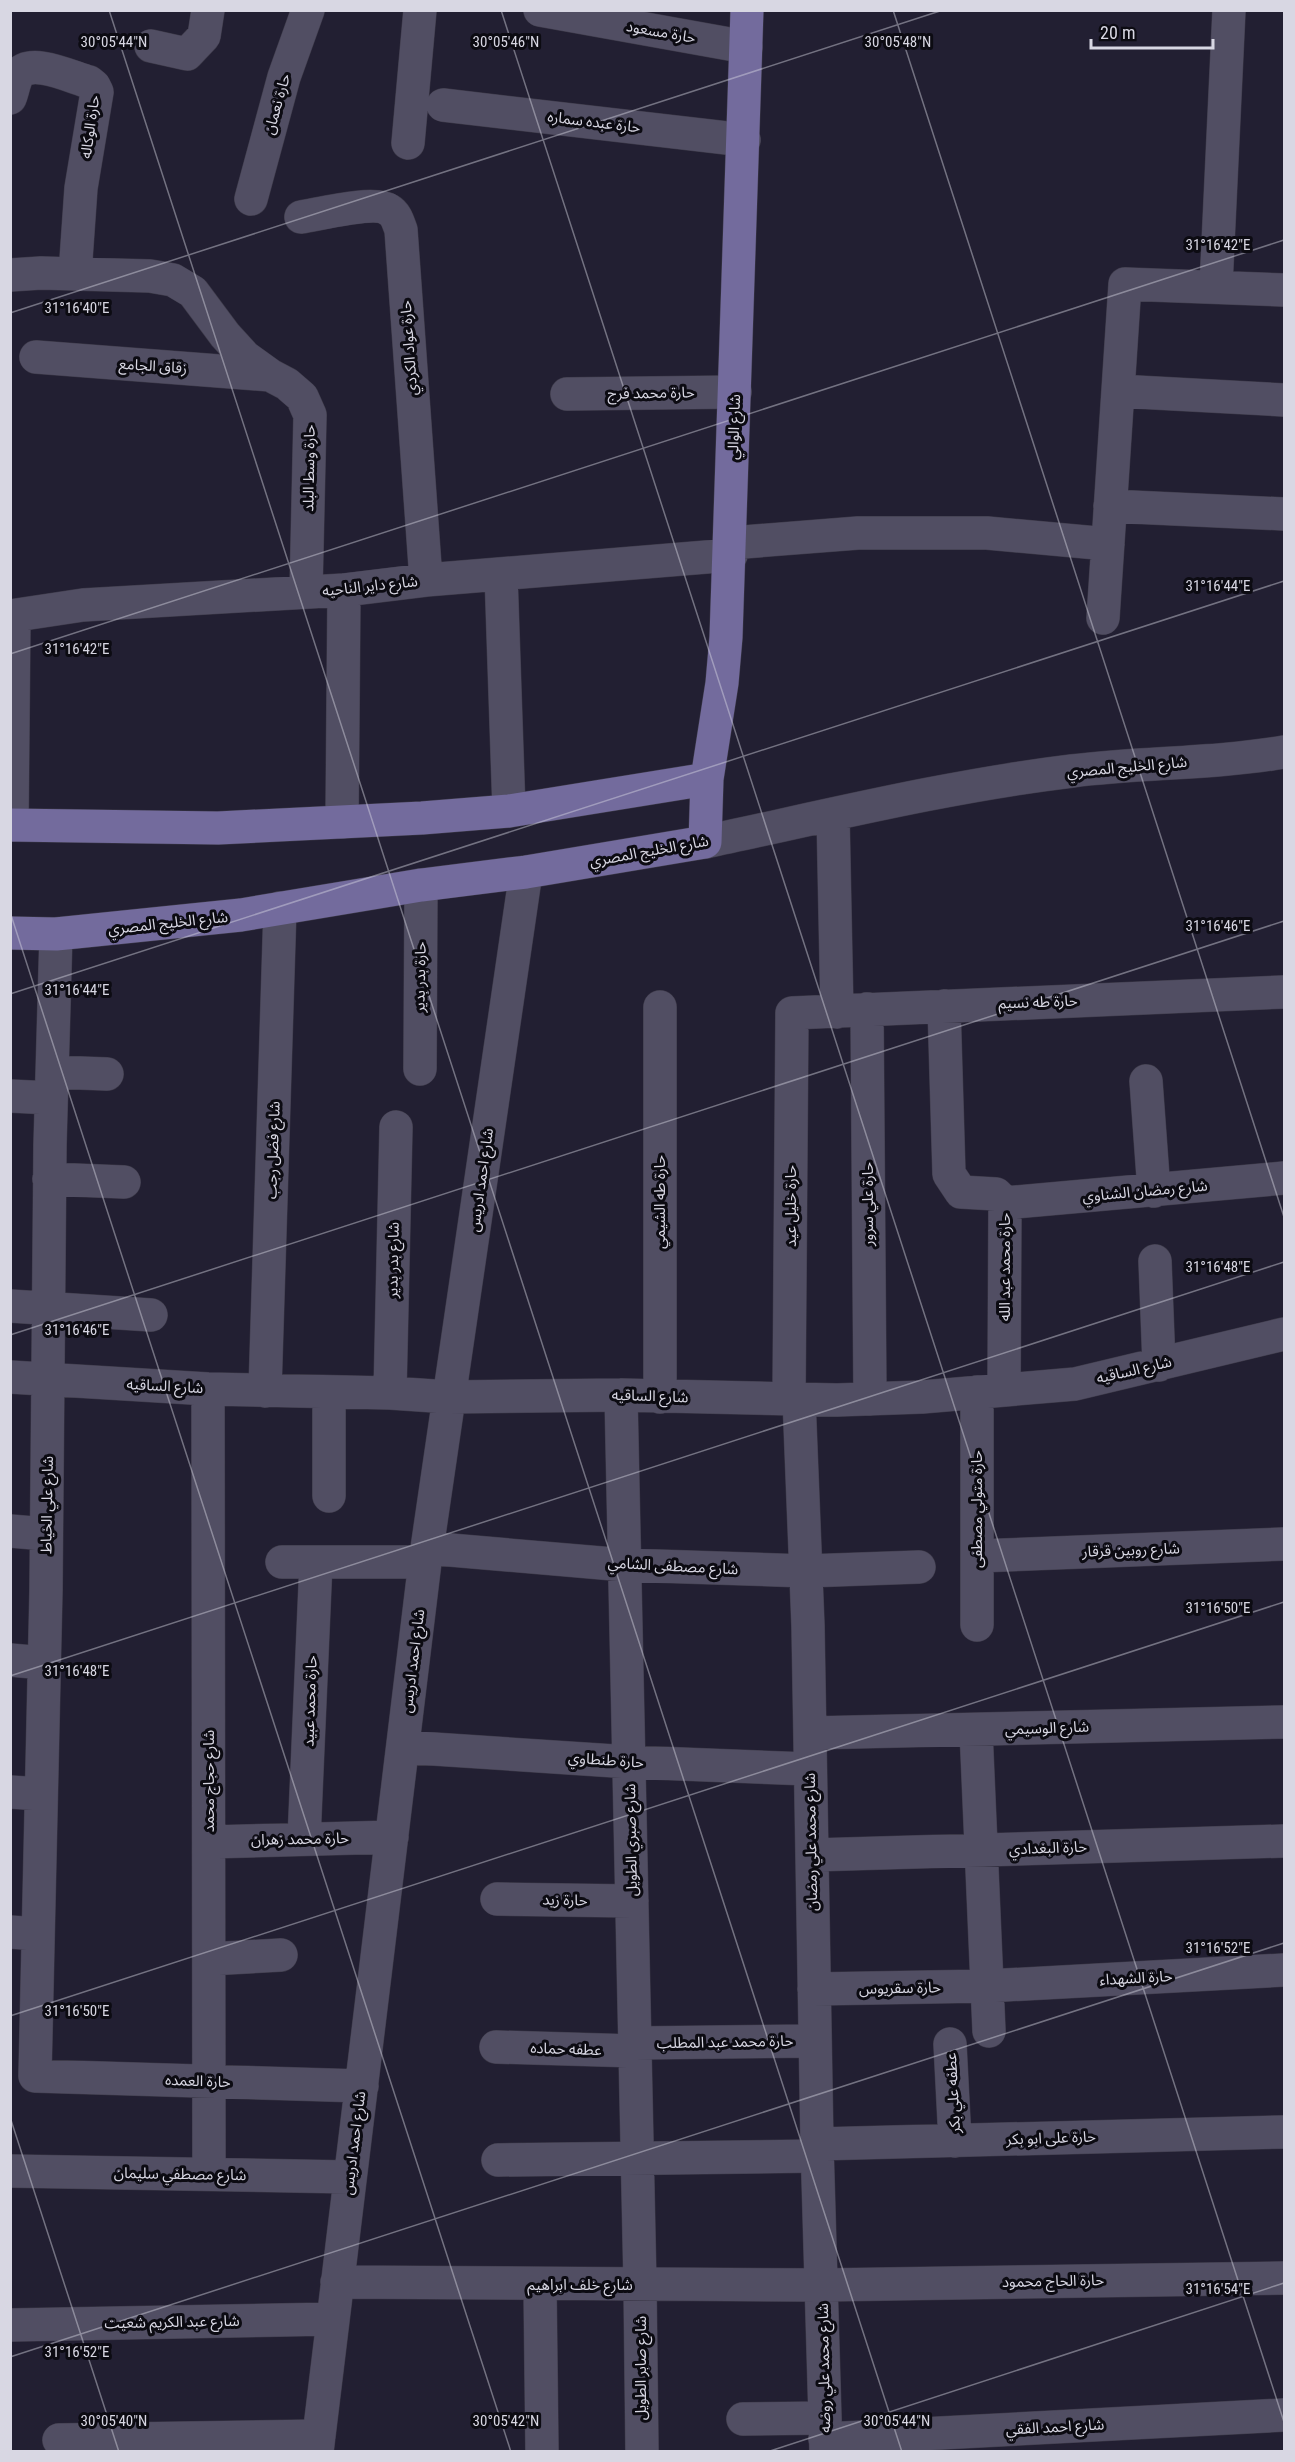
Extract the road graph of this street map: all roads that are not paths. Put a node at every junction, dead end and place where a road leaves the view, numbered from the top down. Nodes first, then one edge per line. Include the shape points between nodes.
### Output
1 (208, 10) edge
2 (308, 10) edge
3 (420, 10) edge
4 (540, 10) edge
5 (747, 10) edge
6 (1229, 10) edge
7 (151, 46) dead end
8 (746, 48) junction
9 (10, 98) edge
10 (443, 105) dead end
11 (744, 140) junction
12 (408, 142) dead end
13 (251, 199) dead end
14 (301, 217) dead end
15 (75, 274) junction
16 (10, 275) edge
17 (1216, 286) junction
18 (1284, 290) edge
19 (36, 357) dead end
20 (270, 375) junction
21 (1118, 391) junction
22 (735, 392) junction
23 (567, 394) dead end
24 (1284, 400) edge
25 (1110, 506) junction
26 (1284, 514) edge
27 (1108, 544) junction
28 (731, 549) junction
29 (501, 574) junction
30 (426, 580) junction
31 (344, 590) junction
32 (306, 592) junction
33 (12, 616) edge
34 (1103, 618) dead end
35 (1284, 752) edge
36 (707, 778) junction
37 (509, 811) junction
38 (833, 814) junction
39 (342, 822) junction
40 (11, 825) edge
41 (705, 842) junction
42 (526, 872) junction
43 (421, 885) junction
44 (280, 908) junction
45 (10, 933) edge
46 (56, 934) junction
47 (1284, 992) edge
48 (944, 1006) junction
49 (660, 1007) dead end
50 (852, 1010) junction
51 (792, 1013) joint
52 (420, 1069) dead end
53 (107, 1074) dead end
54 (1146, 1081) dead end
55 (52, 1085) junction
56 (10, 1096) edge
57 (396, 1127) dead end
58 (1284, 1178) edge
59 (49, 1179) junction
60 (124, 1182) dead end
61 (1154, 1191) junction
62 (1005, 1203) junction
63 (1155, 1261) dead end
64 (10, 1306) edge
65 (48, 1308) junction
66 (151, 1315) dead end
67 (1284, 1334) edge
68 (1159, 1365) junction
69 (10, 1377) edge
70 (48, 1379) junction
71 (208, 1389) junction
72 (265, 1391) junction
73 (990, 1391) junction
74 (329, 1392) junction
75 (390, 1393) junction
76 (621, 1395) junction
77 (449, 1397) junction
78 (660, 1397) junction
79 (794, 1399) junction
80 (870, 1399) junction
81 (329, 1496) dead end
82 (10, 1531) edge
83 (46, 1534) junction
84 (1284, 1544) edge
85 (426, 1555) junction
86 (977, 1556) junction
87 (282, 1562) dead end
88 (316, 1562) junction
89 (625, 1565) junction
90 (919, 1568) dead end
91 (806, 1571) junction
92 (978, 1625) dead end
93 (10, 1660) edge
94 (44, 1663) junction
95 (1284, 1722) edge
96 (976, 1730) junction
97 (810, 1733) junction
98 (403, 1747) junction
99 (630, 1762) junction
100 (809, 1769) junction
101 (26, 1793) edge
102 (392, 1837) junction
103 (304, 1839) junction
104 (1284, 1841) edge
105 (209, 1842) junction
106 (981, 1850) junction
107 (812, 1855) junction
108 (497, 1899) dead end
109 (632, 1901) junction
110 (24, 1933) edge
111 (281, 1955) dead end
112 (209, 1959) junction
113 (1284, 1970) edge
114 (987, 1986) junction
115 (814, 1989) junction
116 (989, 2031) dead end
117 (815, 2041) junction
118 (950, 2044) dead end
119 (496, 2047) dead end
120 (636, 2047) junction
121 (27, 2064) edge
122 (209, 2082) junction
123 (362, 2086) junction
124 (1284, 2132) edge
125 (956, 2141) junction
126 (817, 2150) junction
127 (498, 2160) dead end
128 (638, 2160) junction
129 (10, 2171) edge
130 (209, 2174) junction
131 (350, 2176) junction
132 (1284, 2278) edge
133 (337, 2282) junction
134 (640, 2284) junction
135 (540, 2285) junction
136 (822, 2285) junction
137 (333, 2319) junction
138 (10, 2325) edge
139 (1284, 2415) edge
140 (743, 2419) dead end
141 (825, 2436) edge
142 (59, 2440) dead end
143 (318, 2444) edge
144 (542, 2451) edge
145 (642, 2451) edge

1 - 7 street via 204,36 186,54
2 - 13 street, حارة نعمان via 284,77
3 - 12 street
4 - 8 street, حارة مسعود
5 - 8 main road, شارع الوالي
6 - 17 street
8 - 11 main road, شارع الوالي
9 - 15 street, حارة الوكاله via 17,77 36,66 88,82 97,92 81,188
10 - 11 street, حارة عبده سماره
11 - 22 main road, شارع الوالي
14 - 30 street, حارة عواد الكردي via 377,206 389,209 397,218 401,230
15 - 16 street, حارة وسط البلد
15 - 20 street, حارة وسط البلد via 173,280 193,292 245,357
17 - 18 street
17 - 21 street via 1125,284
19 - 20 street, زقاق الجامع
20 - 32 street, حارة وسط البلد via 302,397 310,415
21 - 24 street
21 - 25 street
22 - 23 street, حارة محمد فرج
22 - 28 main road, شارع الوالي
25 - 26 street
25 - 27 street
27 - 28 street, شارع داير الناحيه via 987,533 858,533
27 - 34 street
28 - 29 street, شارع داير الناحيه
28 - 36 main road, شارع الوالي via 722,683
29 - 30 street, شارع داير الناحيه
29 - 37 street
30 - 31 street, شارع داير الناحيه
31 - 32 street, شارع داير الناحيه
31 - 39 street
32 - 33 street, شارع داير الناحيه via 83,604
33 - 40 street
35 - 38 street, شارع الخليج المصري via 1252,758 1073,771 962,787
36 - 37 main road
36 - 41 main road, شارع الوالي
37 - 39 main road
38 - 41 street, شارع الخليج المصري
38 - 50 street, حارة علي سرور
39 - 40 main road via 218,828
41 - 42 main road, شارع الخليج المصري
42 - 43 main road, شارع الخليج المصري
42 - 77 street, شارع احمد ادريس
43 - 44 main road, شارع الخليج المصري
43 - 52 street, حارة بدر بدير
44 - 46 main road, شارع الخليج المصري
44 - 72 street, شارع فضل رجب
45 - 46 main road, شارع الخليج المصري
46 - 55 street, شارع علي الخياط
47 - 48 street, حارة طه نسيم
48 - 50 street, حارة طه نسيم
48 - 62 street, حارة محمد عبد الله via 949,1174 961,1192 996,1194
49 - 78 street, حارة طه الشيمي
50 - 51 street, حارة طه نسيم
50 - 80 street, حارة علي سرور
51 - 79 street, حارة خليل عيد
53 - 55 street
54 - 61 street
55 - 56 street
55 - 59 street, شارع علي الخياط
57 - 75 street, شارع بدر بدير
58 - 61 street, شارع رمضان الشناوي
59 - 60 street
59 - 65 street, شارع علي الخياط
61 - 62 street, شارع رمضان الشناوي
62 - 73 street, حارة محمد عبد الله
63 - 68 street
64 - 65 street
65 - 66 street
65 - 70 street, شارع علي الخياط
67 - 68 street, شارع الساقيه
68 - 73 street, شارع الساقيه via 1075,1383
69 - 70 street, شارع الساقيه
70 - 71 street, شارع الساقيه
70 - 83 street, شارع علي الخياط
71 - 72 street, شارع الساقيه
71 - 105 street, شارع حجاج محمد
72 - 74 street, شارع الساقيه
73 - 80 street, شارع الساقيه
73 - 86 street, حارة متولي مصطفى
74 - 75 street, شارع الساقيه
74 - 81 street
75 - 77 street, شارع الساقيه
76 - 77 street, شارع الساقيه
76 - 78 street, شارع الساقيه
76 - 89 street, شارع صبري الطويل
77 - 85 street, شارع احمد ادريس
78 - 79 street, شارع الساقيه
79 - 80 street, شارع الساقيه
79 - 91 street, شارع محمد علي رمضان
82 - 83 street
83 - 94 street, شارع علي الخياط
84 - 86 street, شارع روبين قرقار
85 - 88 street, شارع مصطفى الشامي
85 - 89 street, شارع مصطفى الشامي
85 - 98 street, شارع احمد ادريس
86 - 92 street, حارة متولي مصطفى
87 - 88 street, شارع مصطفى الشامي
88 - 103 street, حارة محمد عبيد
89 - 91 street, شارع مصطفى الشامي
89 - 99 street, شارع صبري الطويل
90 - 91 street, شارع مصطفى الشامي
91 - 97 street, شارع محمد علي رمضان
93 - 94 street
94 - 101 street, شارع علي الخياط
95 - 96 street, شارع الوسيمي
96 - 97 street, شارع الوسيمي
96 - 106 street
97 - 100 street, شارع محمد علي رمضان
98 - 99 street, حارة طنطاوي
98 - 102 street, شارع احمد ادريس
99 - 100 street, حارة طنطاوي
99 - 109 street, شارع صبري الطويل
100 - 107 street, شارع محمد علي رمضان
101 - 110 street, شارع علي الخياط
102 - 103 street, حارة محمد زهران
102 - 123 street, شارع احمد ادريس
103 - 105 street, حارة محمد زهران
104 - 106 street, حارة البغدادي
105 - 112 street, شارع حجاج محمد
106 - 107 street, حارة البغدادي
106 - 114 street
107 - 115 street, شارع محمد علي رمضان
108 - 109 street, حارة زيد
109 - 120 street, شارع صبري الطويل
110 - 121 street, شارع علي الخياط
111 - 112 street
112 - 122 street, شارع حجاج محمد
113 - 114 street, حارة الشهداء
114 - 115 street, حارة سقريوس
114 - 116 street
115 - 117 street, شارع محمد علي رمضان
117 - 120 street, حارة محمد عبد المطلب
117 - 126 street, شارع محمد علي رمضان
118 - 125 street, عطفه علي بكر
119 - 120 street, عطفه حماده
120 - 128 street, شارع صبري الطويل
121 - 122 street, حارة العمده
122 - 123 street, حارة العمده
122 - 130 street, شارع حجاج محمد
123 - 131 street, شارع احمد ادريس
124 - 125 street, حارة على ابو بكر
125 - 126 street, حارة على ابو بكر
126 - 128 street, حارة على ابو بكر
126 - 136 street, شارع محمد علي رمضان
127 - 128 street, حارة على ابو بكر
128 - 134 street, شارع صبري الطويل
129 - 130 street, شارع مصطفي سليمان
130 - 131 street, شارع مصطفي سليمان
131 - 133 street, شارع احمد ادريس
132 - 136 street, حارة الحاج محمود
133 - 135 street, شارع خلف ابراهيم
133 - 137 street, شارع احمد ادريس
134 - 135 street, شارع خلف ابراهيم
134 - 136 street, شارع خلف ابراهيم
134 - 145 street, شارع صابر الطويل
135 - 144 street
136 - 141 street, شارع محمد علي روضه
137 - 138 street, شارع عبد الكريم شعيت
137 - 143 street, شارع احمد ادريس
139 - 141 street, شارع احمد الفقي
140 - 141 street, شارع احمد الفقي
142 - 143 street

